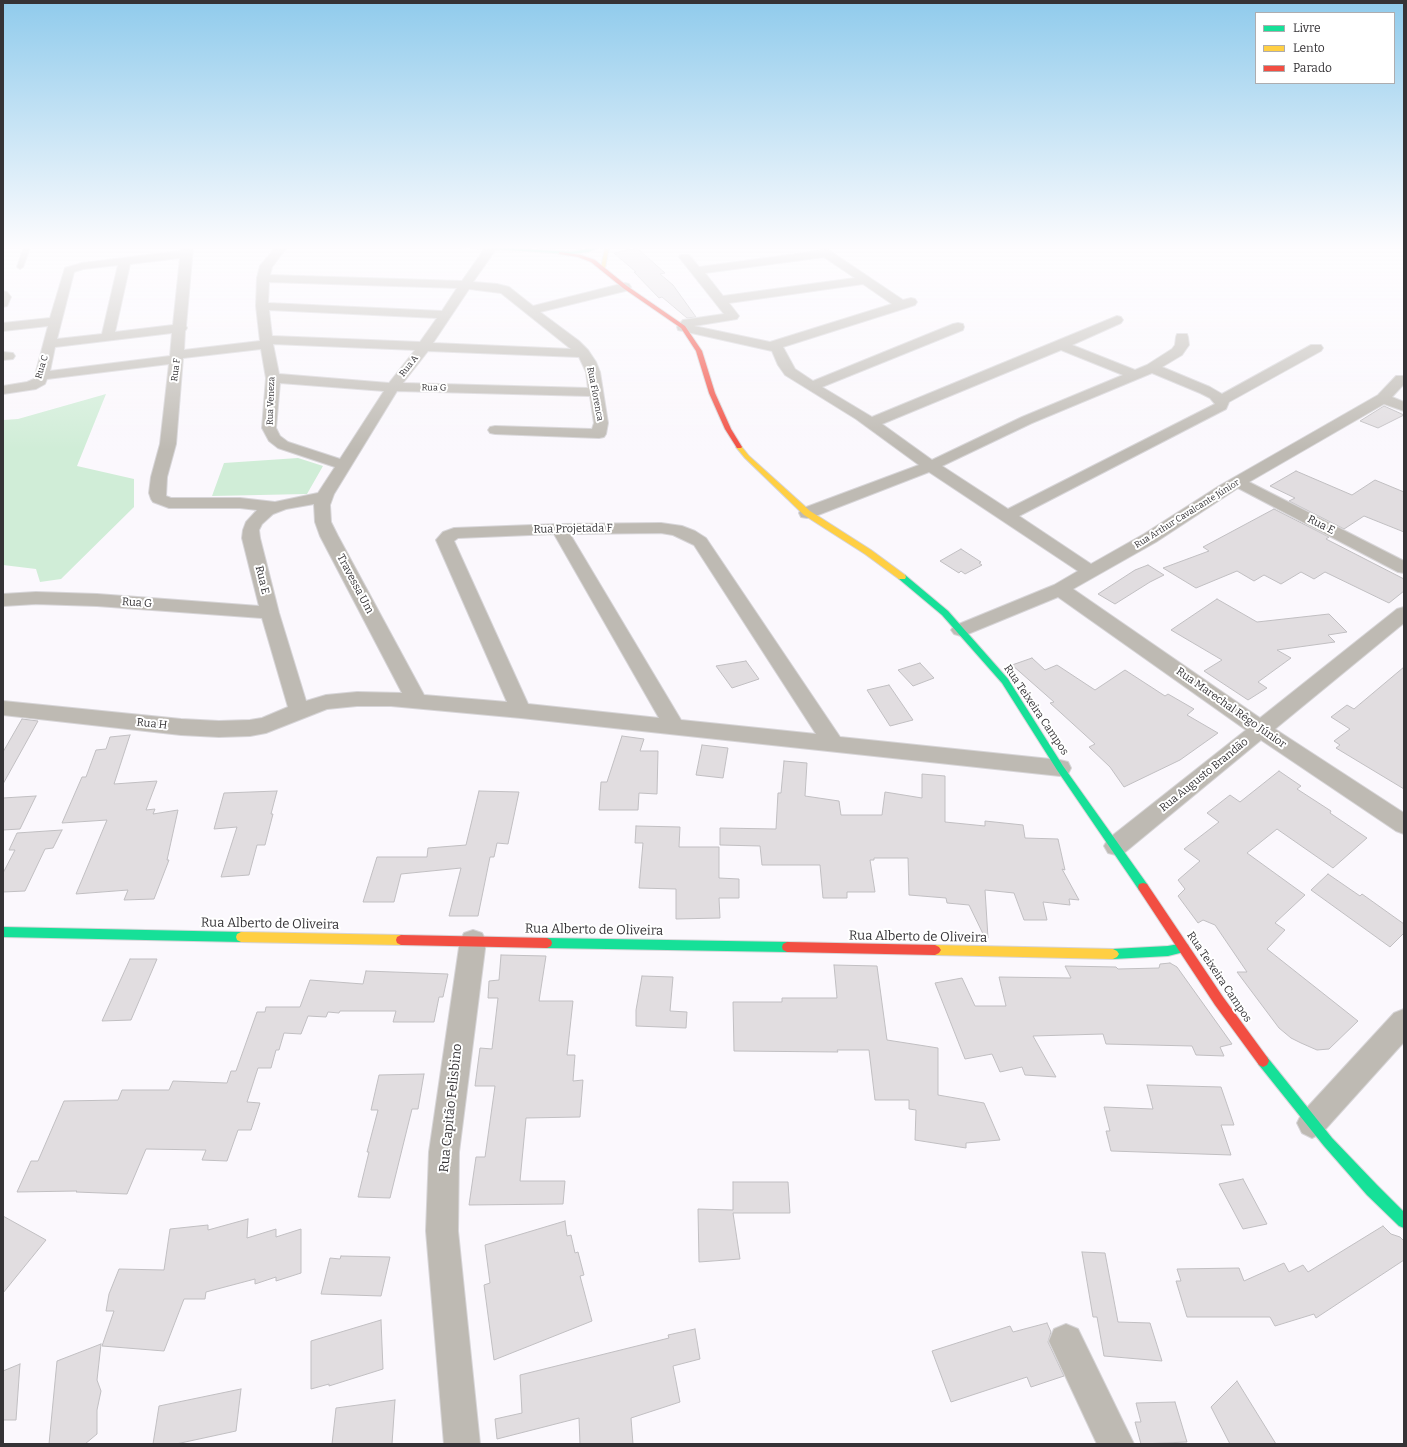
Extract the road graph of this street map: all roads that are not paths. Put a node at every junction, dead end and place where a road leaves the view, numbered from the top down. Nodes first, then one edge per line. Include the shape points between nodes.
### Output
1 (57, 315) edge
2 (113, 315) edge
3 (182, 315) edge
4 (263, 315) edge
5 (436, 315) edge
6 (446, 315) joint
7 (537, 315) edge
8 (664, 315) edge
9 (732, 315) edge
10 (870, 315) edge
11 (1117, 320) dead end
12 (55, 322) junction
13 (680, 326) junction
14 (3, 327) edge
15 (958, 327) dead end
16 (181, 328) junction
17 (108, 336) junction
18 (1182, 337) dead end
19 (266, 342) junction
20 (49, 344) junction
21 (1061, 345) junction
22 (772, 346) junction
23 (423, 348) junction
24 (1316, 348) dead end
25 (583, 353) junction
26 (178, 357) junction
27 (1152, 368) junction
28 (1135, 375) junction
29 (41, 376) junction
30 (273, 378) junction
31 (1401, 379) dead end
32 (812, 386) junction
33 (393, 387) junction
34 (3, 390) edge
35 (596, 392) junction
36 (1383, 398) junction
37 (1221, 401) junction
38 (1404, 407) edge
39 (872, 424) junction
40 (494, 430) dead end
41 (344, 465) junction
42 (931, 466) junction
43 (1238, 482) junction
44 (324, 496) junction
45 (275, 507) junction
46 (807, 513) junction
47 (1007, 516) junction
48 (559, 529) junction
49 (1404, 568) edge
50 (1090, 571) junction
51 (1060, 589) junction
52 (3, 600) edge
53 (270, 613) junction
54 (1404, 613) edge
55 (961, 630) junction
56 (417, 701) junction
57 (3, 708) edge
58 (299, 710) junction
59 (521, 711) junction
60 (675, 728) junction
61 (1260, 729) junction
62 (834, 745) junction
63 (1060, 768) junction
64 (1404, 824) edge
65 (1116, 846) junction
66 (3, 932) edge
67 (473, 941) junction
68 (1184, 948) junction
69 (1404, 1022) edge
70 (1312, 1122) junction
71 (1404, 1221) edge
72 (1066, 1340) dead end
73 (462, 1444) edge
74 (1116, 1444) edge

1 - 12 street
2 - 17 street
3 - 16 street, Rua F
4 - 19 street, Rua Veneza
5 - 6 street
6 - 23 street, Rua A
7 - 25 street, Rua Florenca
8 - 13 street, Rua Teixeira Campos
9 - 13 street
10 - 22 street
11 - 21 street
12 - 14 street
12 - 20 street, Rua C
13 - 22 street
13 - 46 street, Rua Teixeira Campos via 699,351 712,393 735,442 747,458
15 - 32 street
16 - 17 street
16 - 26 street, Rua F
17 - 20 street
18 - 27 street via 1182,345 1177,352
19 - 23 street
19 - 26 street
19 - 30 street, Rua Veneza
20 - 29 street, Rua C
21 - 28 street
21 - 39 street
22 - 32 street via 779,350 790,372
23 - 25 street
23 - 33 street, Rua A
24 - 37 street
25 - 35 street, Rua Florenca via 593,372
26 - 29 street
26 - 45 street, Rua F via 168,444 159,477 159,499 164,502 240,503
27 - 28 street
27 - 37 street via 1205,390
28 - 42 street via 1027,420
29 - 34 street, Rua C via 40,381 31,386
30 - 33 street, Rua G
30 - 41 street, Rua Veneza via 269,428 274,438 294,450
31 - 36 street, Rua Arthur Cavalcante Júnior
32 - 39 street
33 - 35 street, Rua G
33 - 41 street, Rua A
35 - 40 street, Rua Florenca via 601,424 599,434
36 - 38 street
36 - 43 street, Rua Arthur Cavalcante Júnior
37 - 47 street via 1221,406
39 - 42 street
41 - 44 street, Travessa Um
42 - 46 street
42 - 47 street
43 - 49 street, Rua E
43 - 50 street, Rua Arthur Cavalcante Júnior via 1150,538
44 - 45 street, Rua E
44 - 56 street, Travessa Um via 323,522 329,536
45 - 53 street, Rua E via 260,516 251,530
46 - 55 street, Rua Teixeira Campos via 868,552 910,583
47 - 50 street
48 - 59 street, Rua Projetada F via 454,533 446,540
48 - 60 street
48 - 62 street, Rua Projetada F via 661,528 676,530 700,542
50 - 51 street, Rua Arthur Cavalcante Júnior
51 - 55 street, Rua Arthur Cavalcante Júnior
51 - 61 street, Rua Marechal Rêgo Júnior
52 - 53 street, Rua G via 96,600
53 - 58 street, Rua E
54 - 61 street, Rua Augusto Brandão
55 - 63 street, Rua Teixeira Campos via 1005,681
56 - 58 street, Rua H via 357,699 326,702
56 - 59 street, Rua H
57 - 58 street, Rua H via 219,729 266,725
59 - 60 street, Rua H
60 - 62 street, Rua H
61 - 64 street, Rua Marechal Rêgo Júnior
61 - 65 street, Rua Augusto Brandão
62 - 63 street, Rua H
63 - 65 street, Rua Teixeira Campos
65 - 68 street, Rua Teixeira Campos
66 - 67 street, Rua Alberto de Oliveira
67 - 68 street, Rua Alberto de Oliveira via 1129,954 1168,952
67 - 73 street, Rua Capitão Felisbino via 452,1083 443,1168 442,1231
68 - 70 street, Rua Teixeira Campos via 1258,1055
69 - 70 street
70 - 71 street, Rua Teixeira Campos
72 - 74 street

